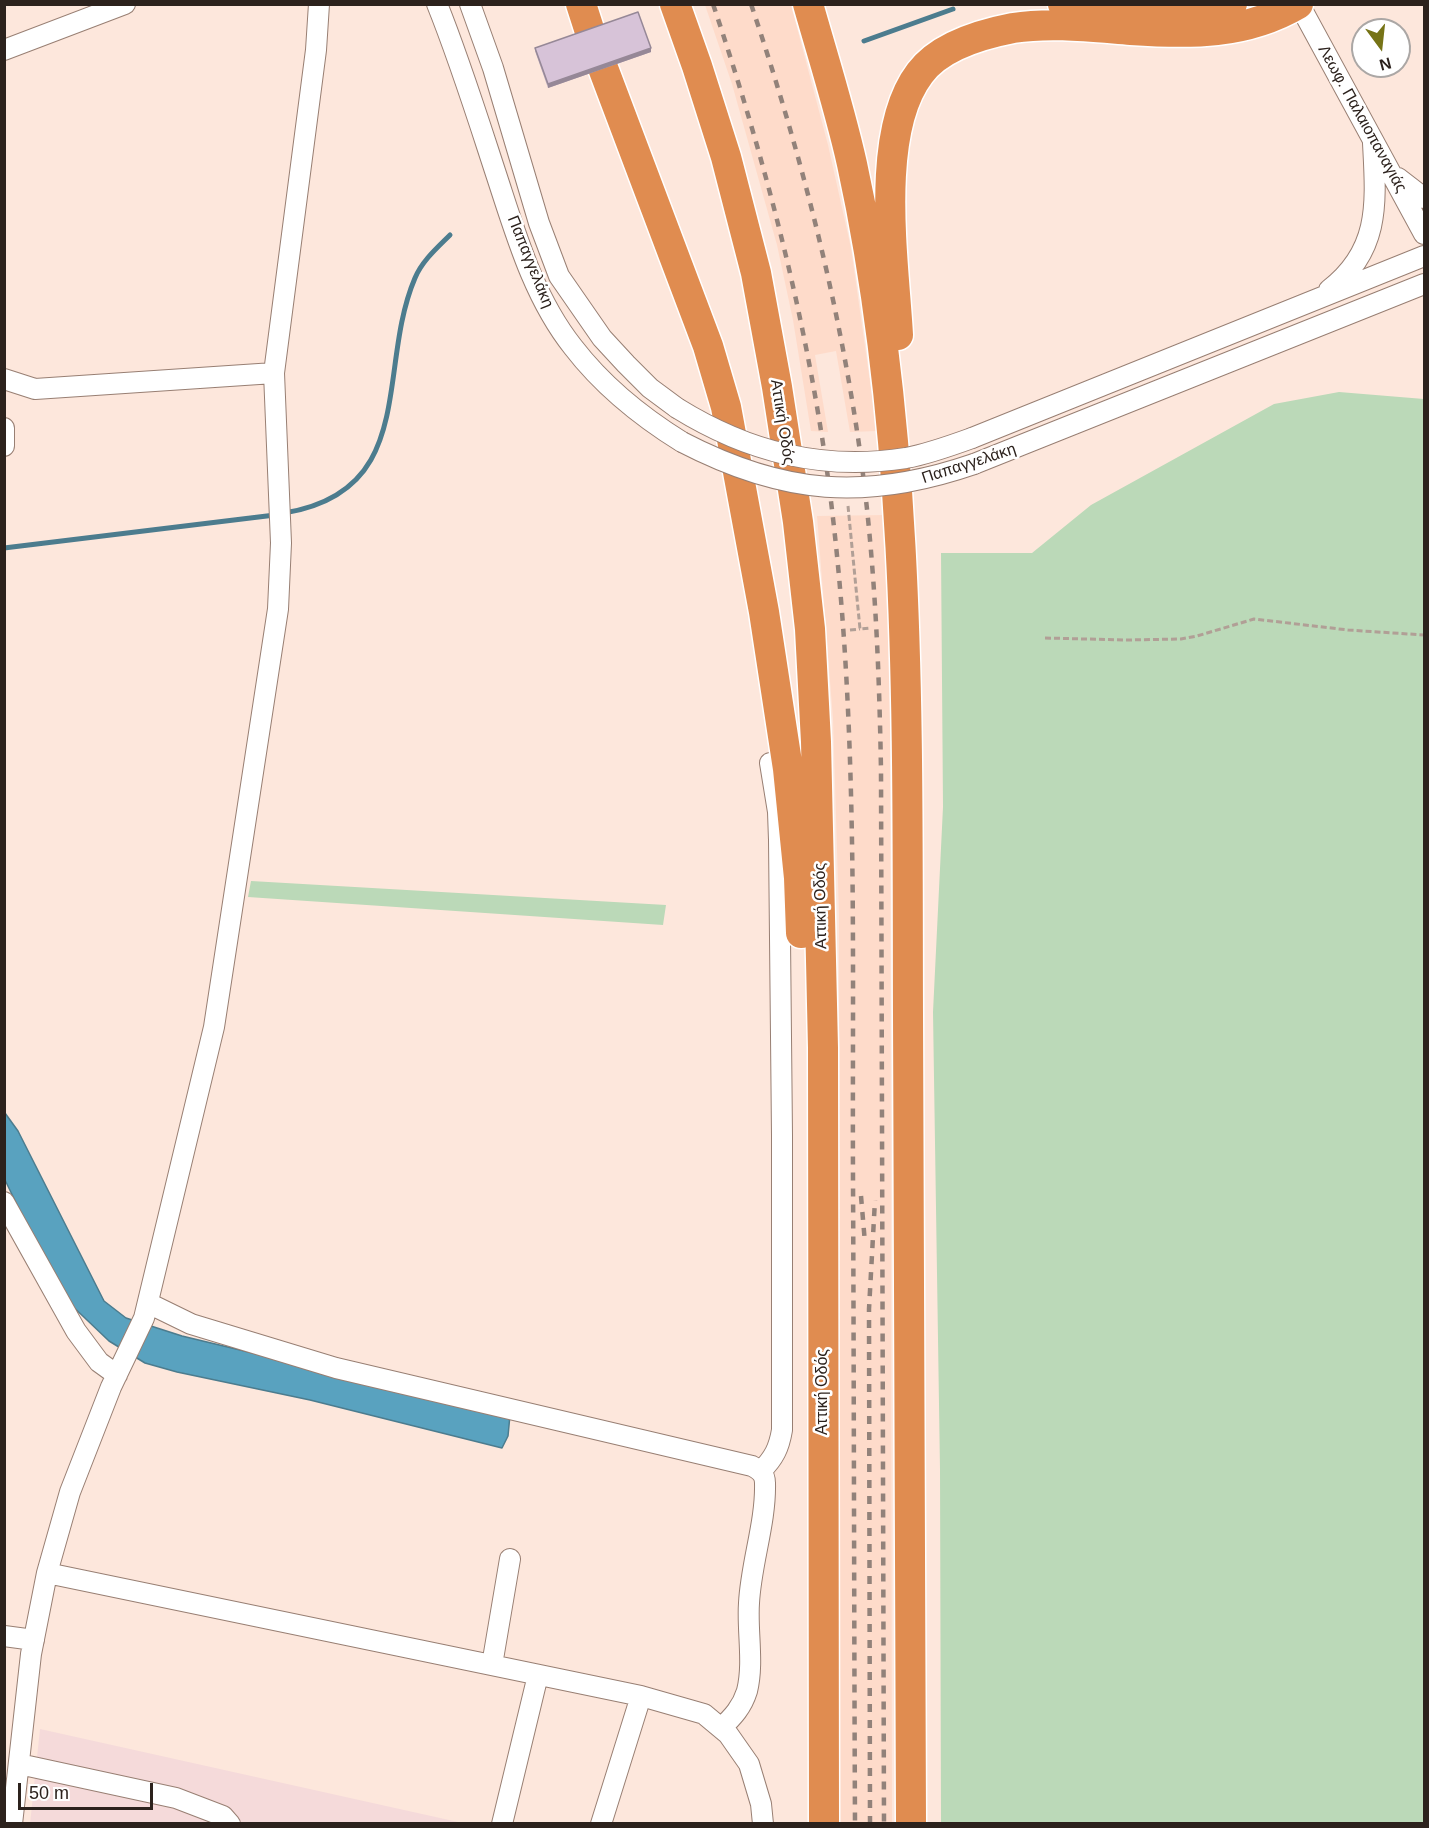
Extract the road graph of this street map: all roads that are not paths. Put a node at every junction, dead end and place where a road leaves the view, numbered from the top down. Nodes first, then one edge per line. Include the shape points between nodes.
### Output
1 (125, 4) edge
2 (318, 4) edge
3 (437, 4) edge
4 (470, 4) edge
5 (580, 4) edge
6 (675, 4) edge
7 (808, 4) edge
8 (1063, 4) edge
9 (1298, 4) edge
10 (1217, 7) edge
11 (590, 32) edge
12 (4, 50) edge
13 (603, 68) edge
14 (1372, 137) junction
15 (1392, 174) junction
16 (1425, 198) edge
17 (1425, 234) edge
18 (1425, 256) edge
19 (1425, 284) edge
20 (1315, 300) junction
21 (274, 373) junction
22 (4, 379) edge
23 (4, 428) edge
24 (4, 446) edge
25 (900, 518) junction
26 (770, 763) dead end
27 (823, 1048) junction
28 (4, 1202) edge
29 (146, 1311) junction
30 (121, 1367) junction
31 (761, 1471) junction
32 (510, 1559) dead end
33 (47, 1573) junction
34 (4, 1636) edge
35 (34, 1640) junction
36 (492, 1665) junction
37 (538, 1675) junction
38 (641, 1696) junction
39 (721, 1728) junction
40 (19, 1764) junction
41 (12, 1824) edge
42 (230, 1824) edge
43 (502, 1824) edge
44 (601, 1824) edge
45 (763, 1824) edge
46 (824, 1824) edge
47 (911, 1824) edge

1 - 12 street
2 - 21 street via 316,50
3 - 19 street, Παπαγγελάκη, bridge via 518,240 551,315 572,345 629,406 682,442 730,465 785,483 847,489 879,487 974,464
4 - 20 street, Παπαγγελάκη, bridge via 559,276 602,338 650,388 706,426 737,440 815,460 906,458 972,438
5 - 11 highway
6 - 27 highway, Αττική Οδός via 726,157 756,273 798,522 810,629 816,742
7 - 25 highway via 852,164 888,387
8 - 10 highway via 1177,12
9 - 14 street, Λεωφ. Παλαιοπαναγιάς
9 - 25 highway via 1259,23 1205,33 1065,26 1013,28 958,45 920,73 896,129 890,171 900,361
13 - 27 highway via 708,346 726,407 788,769 801,933
14 - 15 street, Λεωφ. Παλαιοπαναγιάς
14 - 20 street via 1375,192 1369,237 1347,275
15 - 16 street
15 - 17 street, Λεωφ. Παλαιοπαναγιάς
18 - 20 street, Παπαγγελάκη
21 - 22 street via 35,389
21 - 29 street via 281,543 278,609 214,1027
23 - 24 street
25 - 47 highway via 907,712
26 - 31 street via 779,840 782,1430 774,1459
27 - 46 highway, Αττική Οδός
28 - 30 street via 76,1331 99,1362
29 - 30 street
29 - 31 street via 336,1368
30 - 33 street via 70,1492
31 - 39 street via 765,1481 748,1604 747,1688 736,1714
32 - 36 street
33 - 35 street
33 - 36 street
34 - 35 street
35 - 40 street
36 - 37 street
37 - 38 street
37 - 43 street
38 - 39 street via 704,1714
38 - 44 street
39 - 45 street via 749,1764
40 - 41 street
40 - 42 street via 176,1798 223,1816

